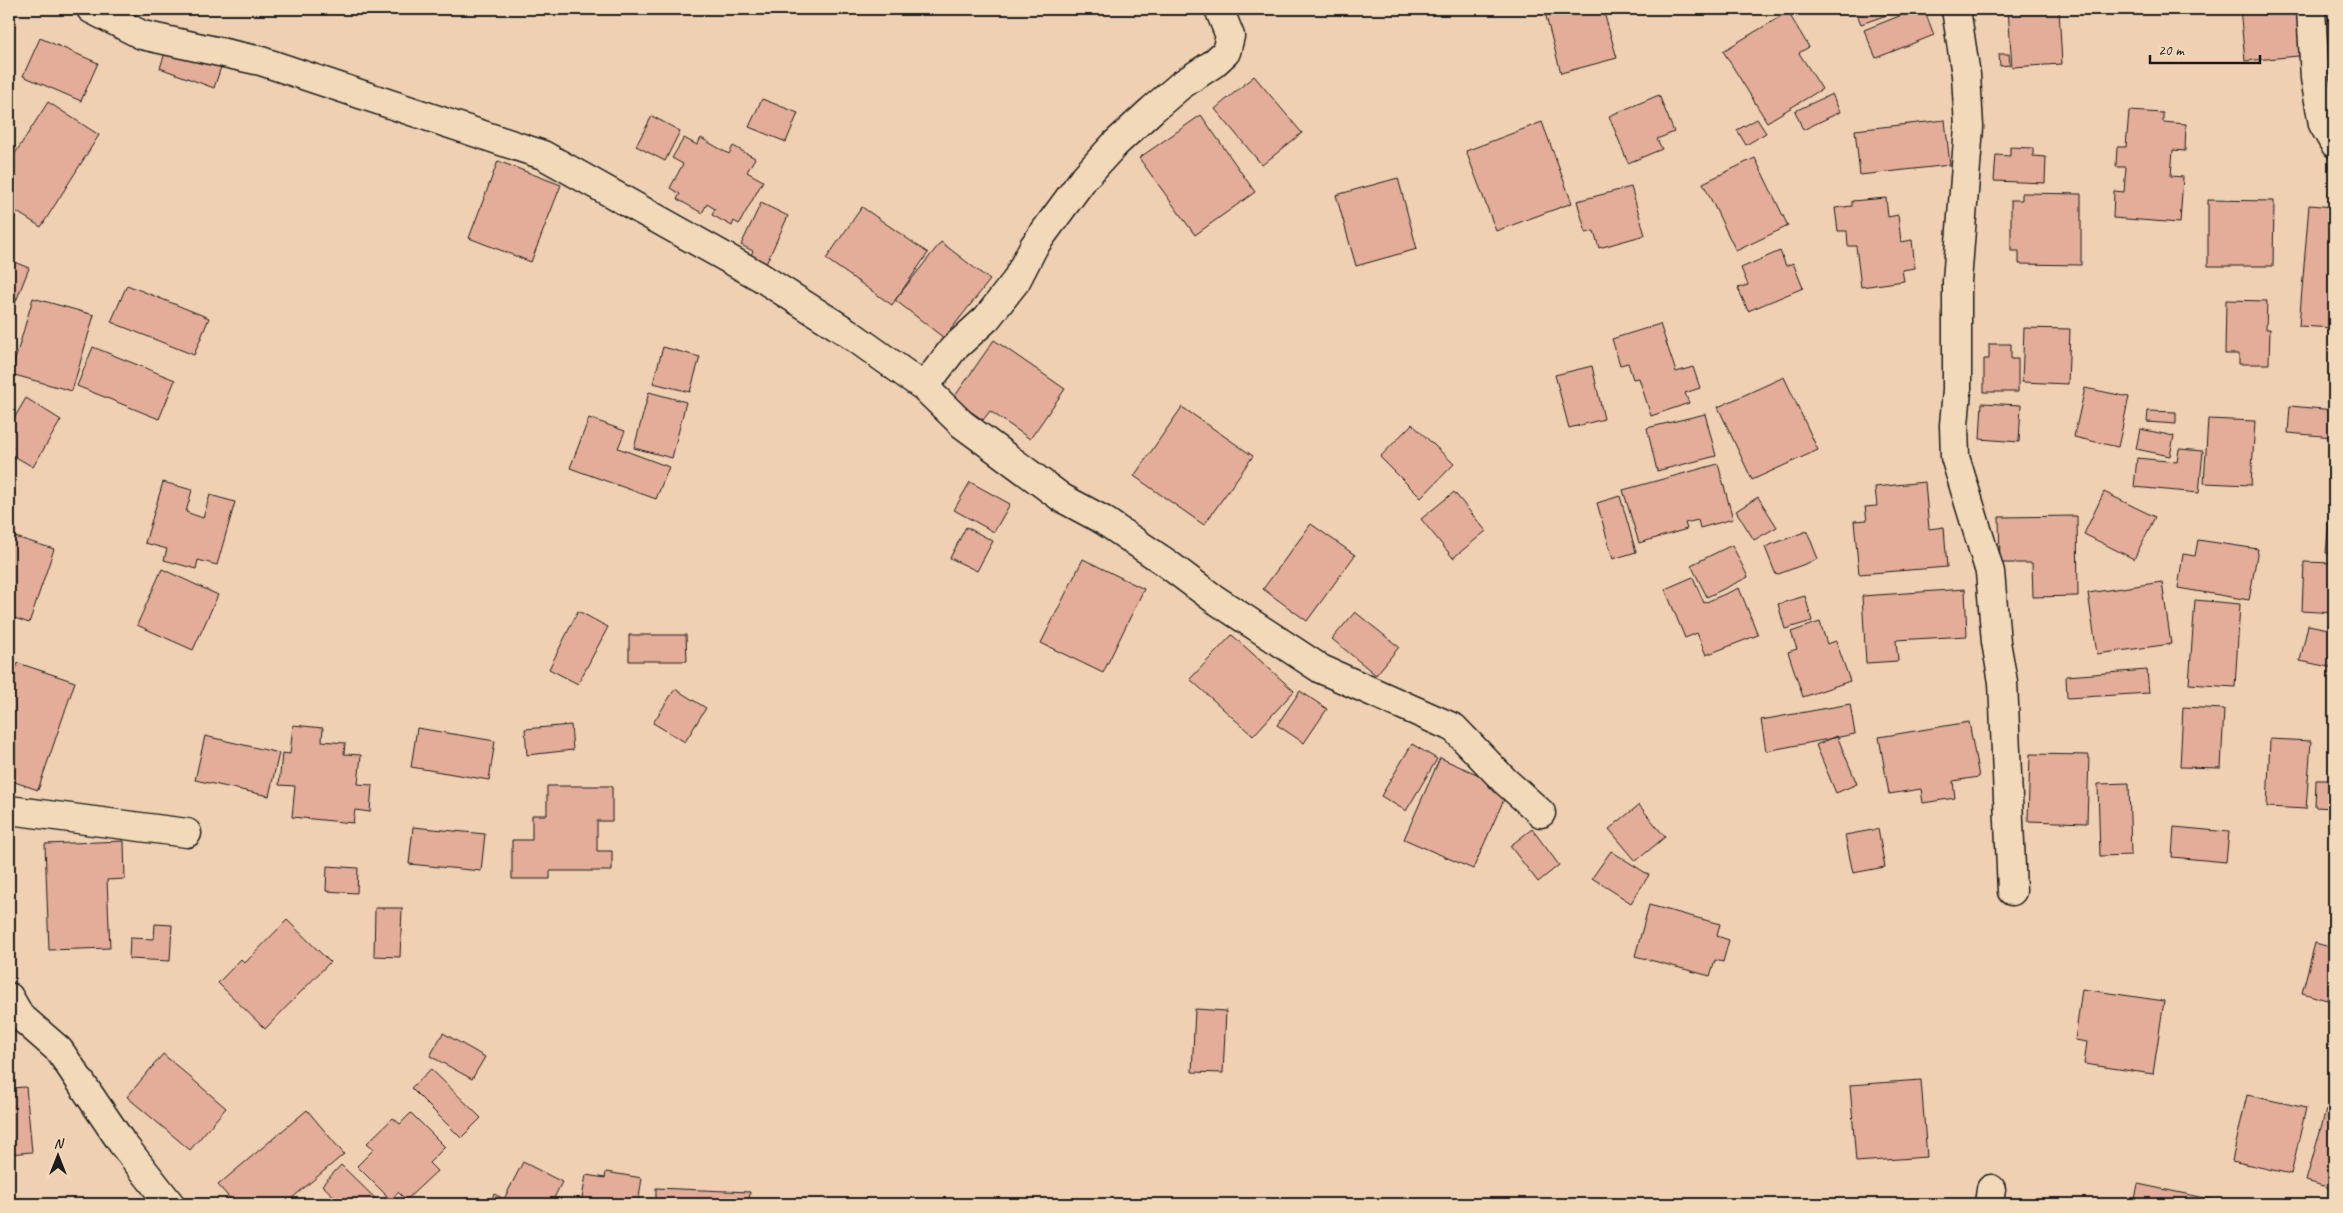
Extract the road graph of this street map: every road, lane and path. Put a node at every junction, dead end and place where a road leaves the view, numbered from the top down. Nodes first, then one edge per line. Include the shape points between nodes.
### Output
1 (92, 9) edge
2 (1218, 9) edge
3 (1956, 9) edge
4 (2311, 9) edge
5 (2334, 143) edge
6 (924, 387) junction
7 (9, 810) edge
8 (1541, 813) dead end
9 (188, 833) dead end
10 (2012, 891) dead end
11 (9, 997) edge
12 (170, 1204) edge

1 - 6 street via 142,35 261,61 543,155 758,276 847,332
2 - 6 street via 1230,36 1226,52 1174,91 1115,144 1084,178 1034,246 1016,281 987,318 952,349
3 - 10 street via 1966,76 1969,126 1957,281 1955,457 1990,572 2003,682
4 - 5 street via 2315,78 2321,114
6 - 8 street via 962,424 1062,498 1103,520 1321,669 1454,728
7 - 9 street
11 - 12 street via 20,1016 58,1050 122,1143

